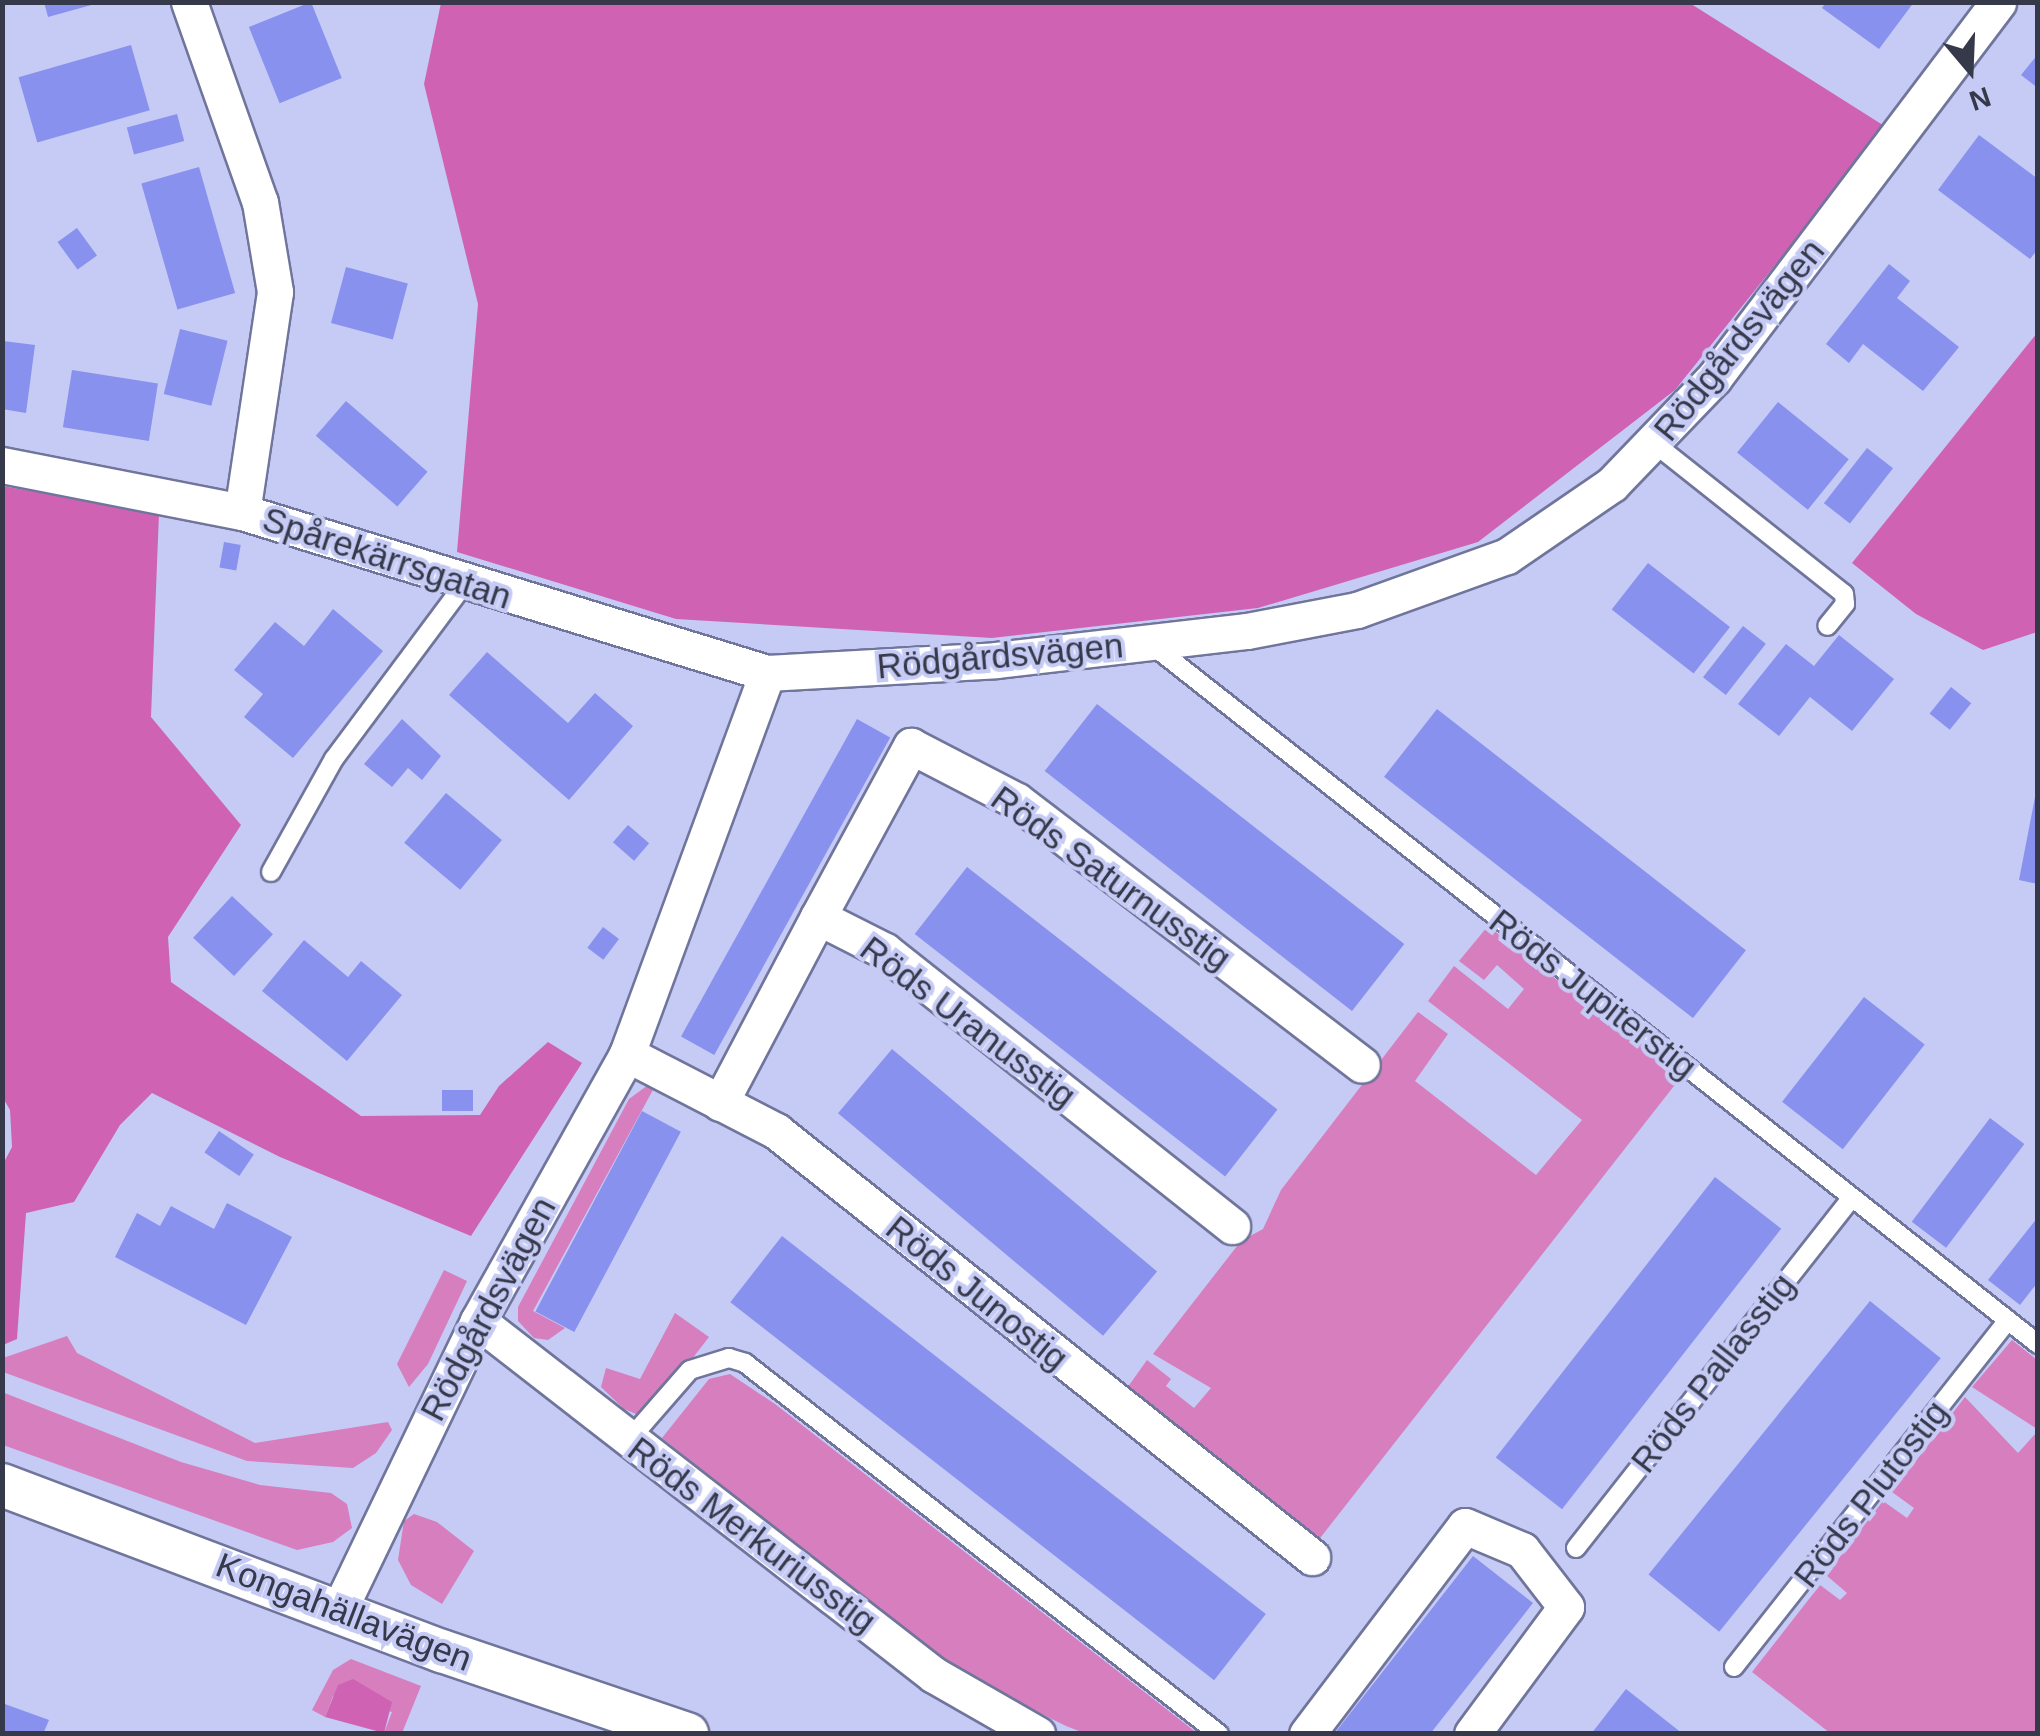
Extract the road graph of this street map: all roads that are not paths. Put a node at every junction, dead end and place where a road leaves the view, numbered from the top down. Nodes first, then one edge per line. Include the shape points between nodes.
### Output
1 (189, 2) edge
2 (1998, 2) edge
3 (1655, 444) junction
4 (2, 465) edge
5 (242, 512) junction
6 (466, 583) junction
7 (1827, 626) dead end
8 (1149, 642) junction
9 (767, 673) junction
10 (271, 872) dead end
11 (818, 916) junction
12 (627, 1054) junction
13 (1362, 1066) dead end
14 (720, 1104) junction
15 (1851, 1199) junction
16 (1232, 1226) dead end
17 (2008, 1320) junction
18 (478, 1321) junction
19 (2038, 1344) edge
20 (628, 1440) junction
21 (2, 1485) edge
22 (1576, 1548) dead end
23 (1312, 1558) dead end
24 (339, 1610) junction
25 (1734, 1667) dead end
26 (1475, 1732) edge
27 (687, 1734) edge
28 (1037, 1734) edge
29 (1219, 1734) edge
30 (1306, 1734) edge

1 - 5 street via 260,202 276,292
2 - 3 street, Rödgårdsvägen via 1839,217
3 - 7 lane via 1844,594 1845,604
3 - 8 street, Rödgårdsvägen via 1612,484 1507,556 1438,585 1357,610
4 - 5 street, Spårekärrsgatan
5 - 6 street, Spårekärrsgatan
6 - 9 street, Spårekärrsgatan
6 - 10 lane via 344,742
8 - 9 street, Rödgårdsvägen
8 - 15 lane, Röds Jupiterstig
9 - 12 street, Rödgårdsvägen
11 - 13 street, Röds Saturnusstig via 912,746 1017,802
11 - 14 street, Röds Uranusstig
11 - 16 street, Röds Uranusstig via 885,950
12 - 14 street, Röds Junostig
12 - 18 street, Rödgårdsvägen
14 - 23 street, Röds Junostig via 776,1131
15 - 17 lane, Röds Jupiterstig
15 - 22 lane, Röds Pallasstig
17 - 19 lane, Röds Jupiterstig
17 - 25 lane, Röds Plutostig
18 - 20 street, Röds Merkuriusstig
18 - 24 street, Rödgårdsvägen
20 - 28 street, Röds Merkuriusstig via 934,1675
20 - 29 lane via 690,1370 729,1358 745,1363
21 - 24 street, Kongahällavägen
24 - 27 street, Kongahällavägen
26 - 30 street via 1566,1606 1522,1550 1464,1526

